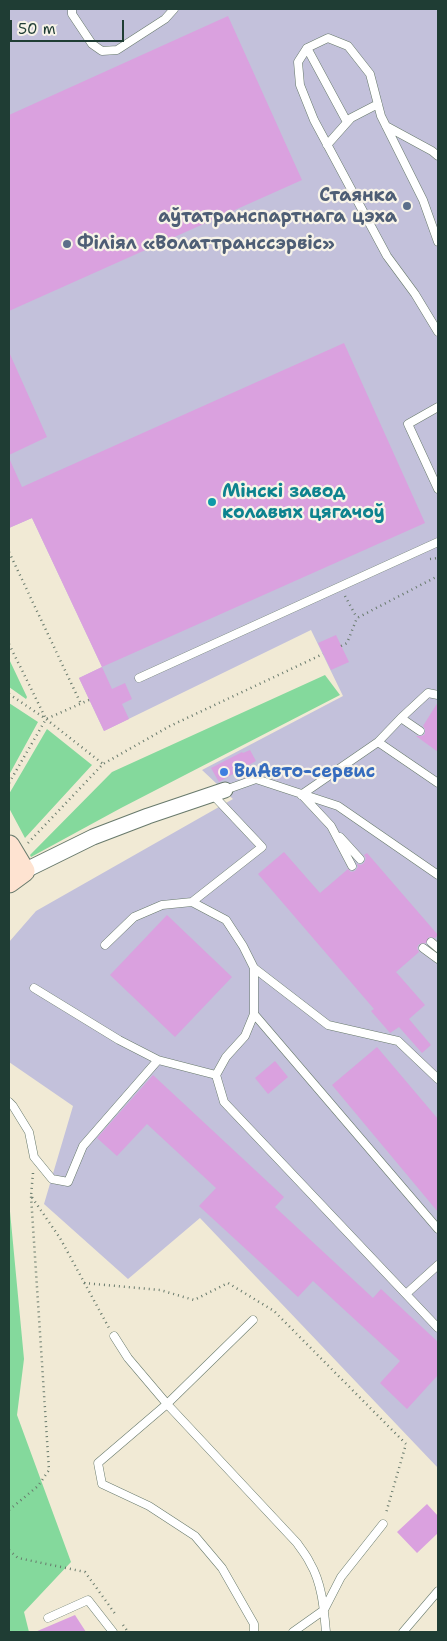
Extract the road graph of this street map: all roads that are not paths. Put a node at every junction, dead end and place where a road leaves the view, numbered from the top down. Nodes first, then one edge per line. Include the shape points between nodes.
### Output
1 (72, 9) edge
2 (174, 9) edge
3 (307, 48) junction
4 (378, 104) junction
5 (347, 122) junction
6 (386, 126) junction
7 (327, 145) junction
8 (438, 156) edge
9 (438, 242) edge
10 (438, 332) edge
11 (438, 408) edge
12 (438, 489) edge
13 (438, 542) edge
14 (139, 678) dead end
15 (438, 695) edge
16 (401, 718) junction
17 (420, 731) dead end
18 (378, 742) junction
19 (438, 783) edge
20 (219, 793) junction
21 (301, 795) junction
22 (331, 826) junction
23 (17, 846) edge
24 (360, 859) dead end
25 (352, 866) dead end
26 (438, 875) edge
27 (16, 876) edge
28 (192, 902) junction
29 (431, 942) dead end
30 (105, 945) dead end
31 (423, 948) dead end
32 (438, 948) edge
33 (438, 959) edge
34 (254, 968) junction
35 (34, 988) dead end
36 (254, 1014) junction
37 (158, 1060) junction
38 (216, 1075) junction
39 (438, 1079) edge
40 (9, 1102) edge
41 (438, 1229) edge
42 (438, 1265) edge
43 (406, 1294) junction
44 (253, 1320) dead end
45 (438, 1328) edge
46 (114, 1336) road end
47 (166, 1404) junction
48 (383, 1524) road end
49 (438, 1591) edge
50 (324, 1610) junction
51 (48, 1618) dead end
52 (113, 1632) edge
53 (254, 1632) edge
54 (293, 1632) edge
55 (326, 1632) edge
56 (404, 1632) edge

1 - 2 lane via 92,44 102,51 117,50 165,20
3 - 4 lane via 328,38 348,46 370,74
3 - 5 lane
3 - 7 lane via 298,62 300,85
4 - 5 lane
4 - 6 lane
5 - 7 lane
6 - 8 lane
6 - 9 lane via 422,200
7 - 10 lane via 387,256
11 - 12 lane via 408,424
13 - 14 lane
15 - 16 lane via 428,693
16 - 17 lane
16 - 18 lane
18 - 19 lane
18 - 21 lane
20 - 21 lane via 256,780
20 - 27 street via 93,837
20 - 28 lane via 262,847
21 - 22 lane
21 - 26 lane via 338,806
22 - 24 lane
22 - 25 lane
23 - 27 street
28 - 30 lane via 162,905 134,917
28 - 34 lane via 226,920
29 - 32 lane
31 - 33 lane
34 - 36 lane
34 - 39 lane via 328,1025 398,1041
35 - 37 lane
36 - 38 lane via 245,1036
36 - 41 lane
37 - 38 lane
37 - 40 lane via 82,1146 68,1182 52,1180 34,1157 29,1132
38 - 43 lane via 224,1102
42 - 43 lane
43 - 45 lane
44 - 47 lane
46 - 47 lane
47 - 50 lane via 297,1543 317,1577
47 - 53 lane via 98,1463 102,1484 149,1506 195,1536 222,1568 254,1624
48 - 50 lane via 340,1577
49 - 56 lane
50 - 54 lane
50 - 55 lane
51 - 52 lane via 88,1600

